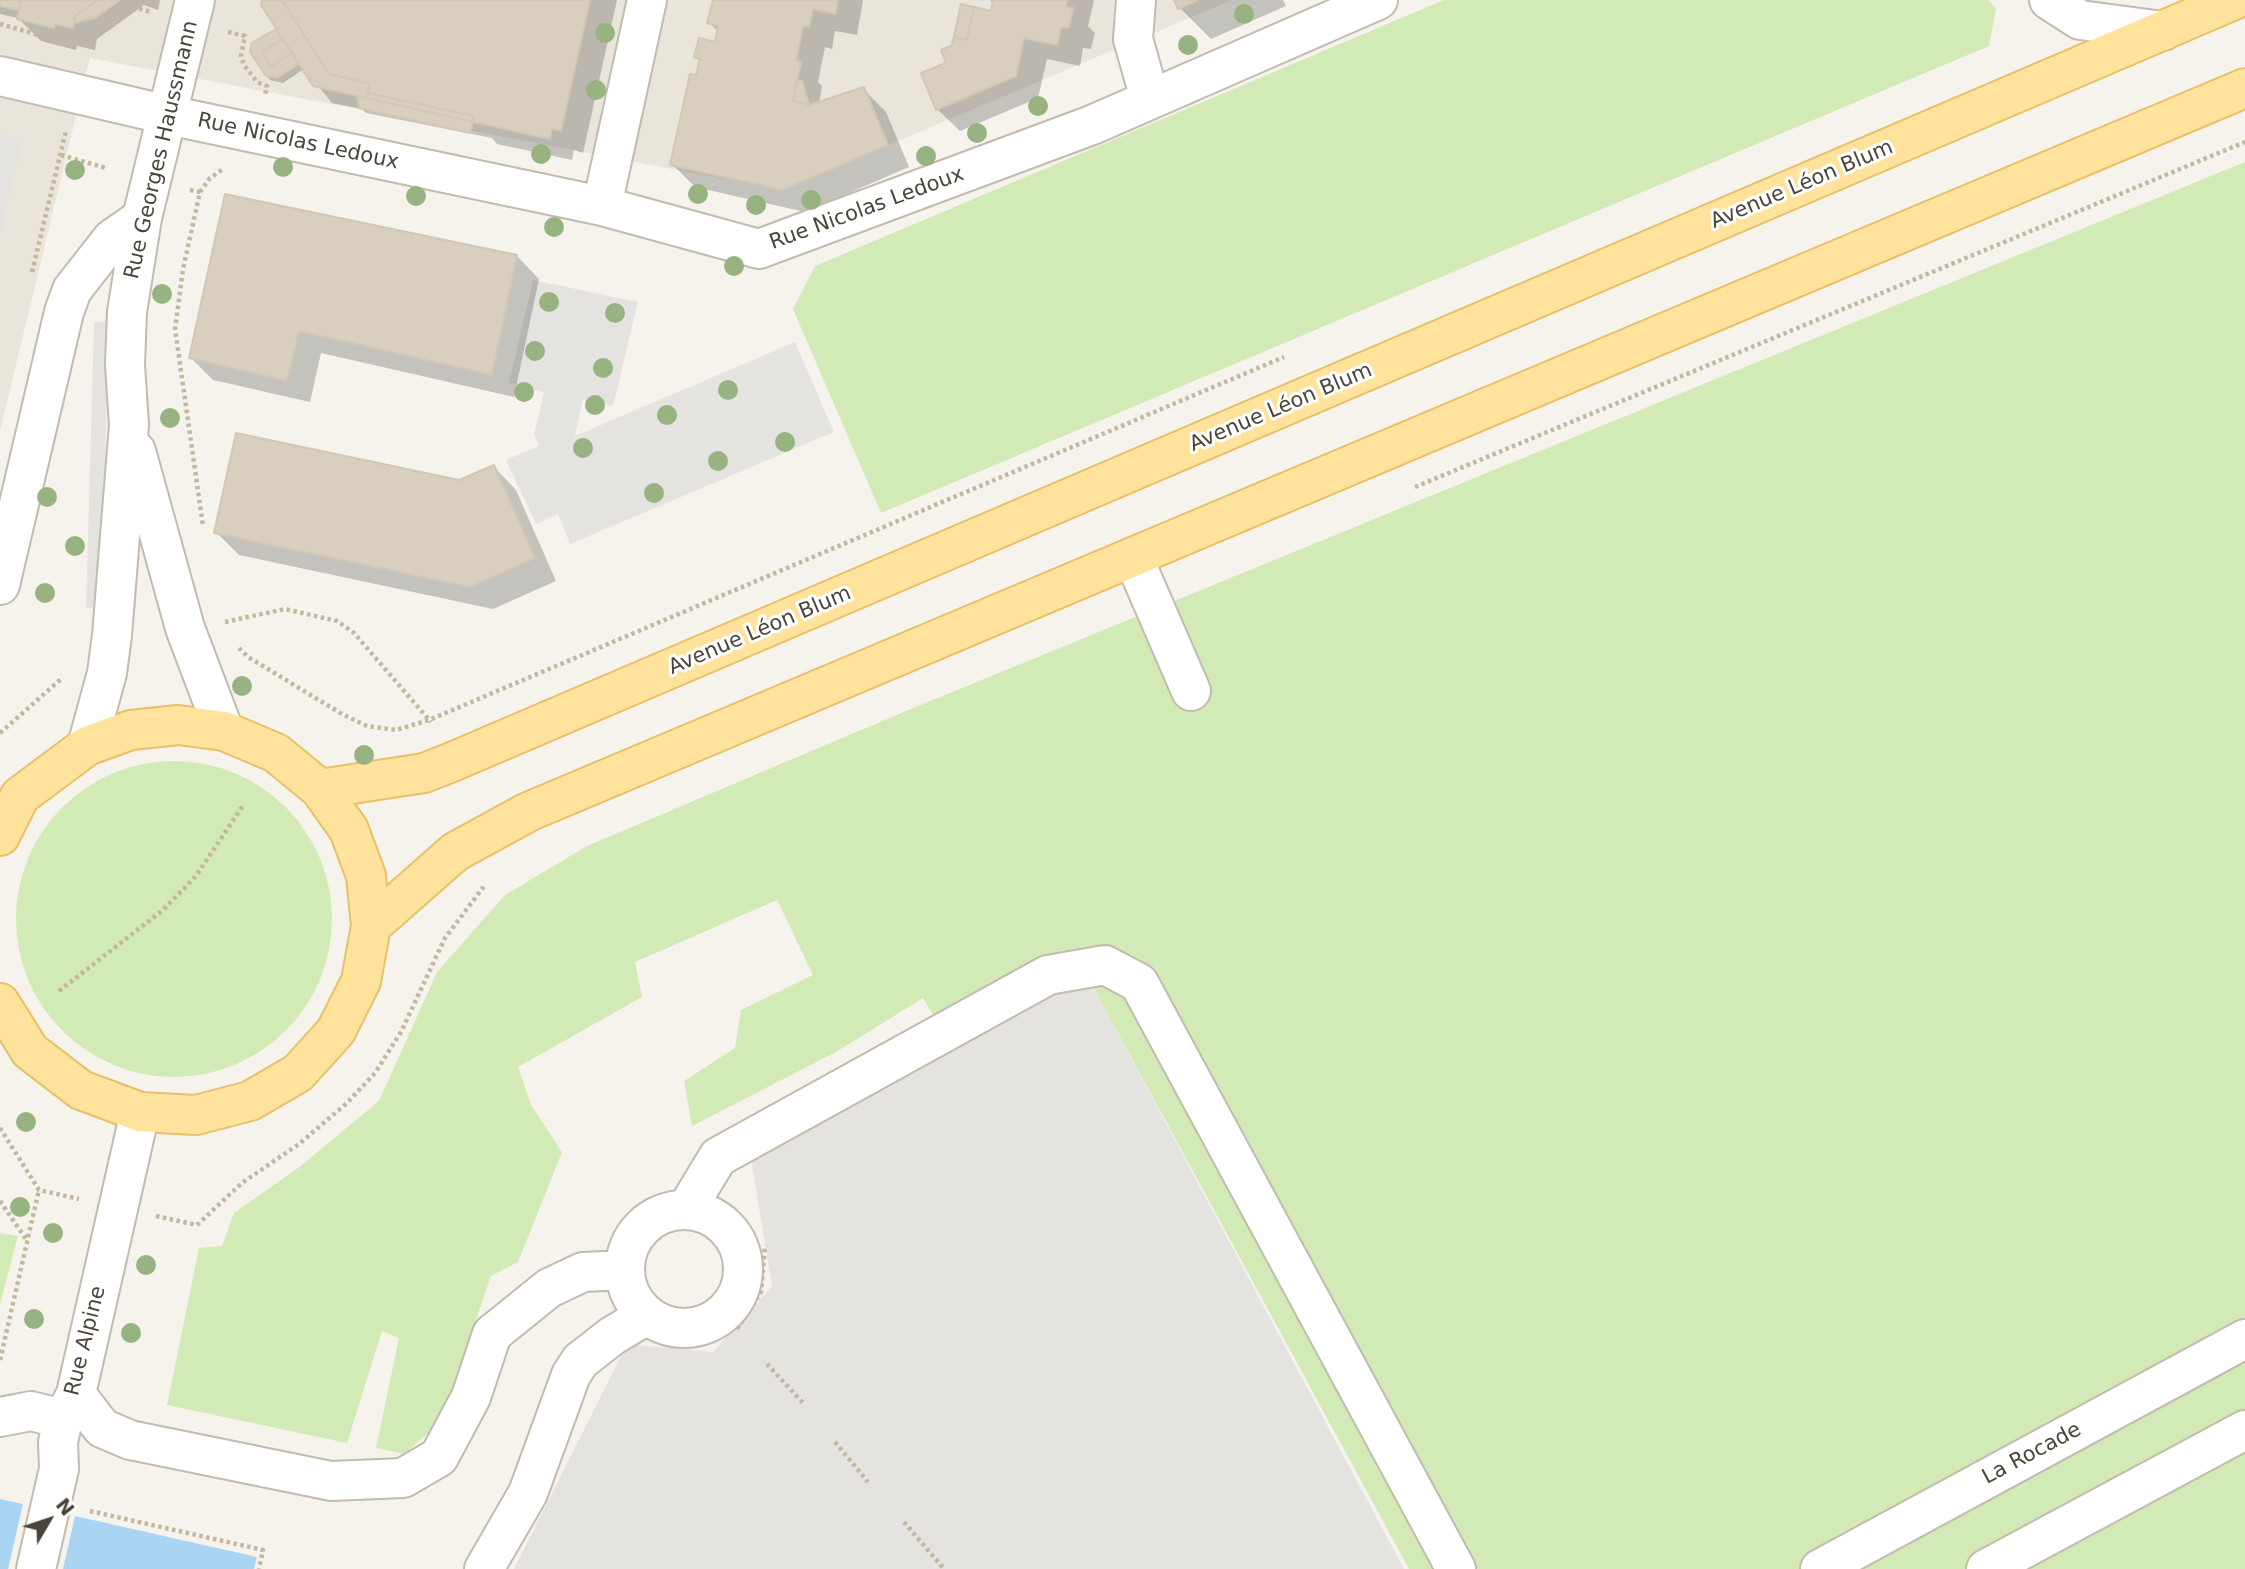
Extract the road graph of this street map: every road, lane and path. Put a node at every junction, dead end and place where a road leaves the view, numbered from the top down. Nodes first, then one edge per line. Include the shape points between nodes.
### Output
1 (195, 0) edge
2 (648, 0) edge
3 (1136, 0) edge
4 (1378, 0) edge
5 (2049, 0) edge
6 (2234, 0) edge
7 (155, 13) dead end
8 (0, 24) edge
9 (224, 31) dead end
10 (2163, 31) junction
11 (0, 76) edge
12 (2245, 88) edge
13 (264, 98) dead end
14 (1150, 99) junction
15 (168, 115) junction
16 (70, 118) dead end
17 (2245, 142) edge
18 (61, 155) junction
19 (106, 168) dead end
20 (177, 187) dead end
21 (602, 206) junction
22 (142, 218) junction
23 (29, 286) dead end
24 (1286, 356) dead end
25 (129, 425) junction
26 (1404, 491) dead end
27 (205, 535) dead end
28 (1133, 557) junction
29 (0, 585) edge
30 (222, 630) dead end
31 (234, 643) dead end
32 (67, 673) dead end
33 (1191, 691) dead end
34 (429, 720) junction
35 (224, 731) junction
36 (0, 733) edge
37 (87, 746) junction
38 (320, 789) junction
39 (10, 798) edge
40 (244, 804) dead end
41 (0, 836) edge
42 (371, 926) junction
43 (59, 991) dead end
44 (0, 1003) edge
45 (140, 1112) junction
46 (0, 1128) edge
47 (0, 1201) edge
48 (687, 1210) junction
49 (27, 1239) junction
50 (765, 1245) dead end
51 (625, 1270) junction
52 (647, 1315) junction
53 (737, 1329) dead end
54 (2245, 1339) edge
55 (0, 1360) edge
56 (767, 1364) dead end
57 (803, 1403) dead end
58 (69, 1406) junction
59 (0, 1417) edge
60 (2245, 1430) edge
61 (835, 1442) dead end
62 (868, 1482) dead end
63 (82, 1509) dead end
64 (904, 1522) dead end
65 (36, 1569) edge
66 (259, 1569) edge
67 (484, 1569) edge
68 (944, 1569) edge
69 (1456, 1569) edge
70 (1820, 1569) edge
71 (1986, 1569) edge

1 - 15 street, Rue Georges Haussmann
2 - 21 street
3 - 14 street via 1133,39
4 - 14 street, Rue Nicolas Ledoux
5 - 10 street via 2080,20
6 - 10 main road, Avenue Léon Blum
7 - 8 path via 128,6 82,42
9 - 13 path via 245,36 241,56 257,82 267,86
10 - 38 main road, Avenue Léon Blum via 424,774
11 - 15 street, Rue Nicolas Ledoux
12 - 28 main road
14 - 21 street, Rue Nicolas Ledoux via 1092,125 759,249
15 - 21 street, Rue Nicolas Ledoux
15 - 22 street, Rue Georges Haussmann
16 - 18 path
17 - 26 path
18 - 19 path
18 - 23 path
20 - 27 path via 200,192 175,329
22 - 25 street, Rue Georges Haussmann via 127,312
22 - 29 street via 112,239 72,290
24 - 34 path
25 - 35 street, Rue Georges Haussmann via 185,628
25 - 37 street, Rue Georges Haussmann via 107,673
28 - 33 street
28 - 42 main road via 528,812 455,852
30 - 34 path via 218,623 285,609 337,621 354,633
31 - 34 path via 248,657 367,726 396,730
32 - 36 path
35 - 37 main road via 177,724 131,730
35 - 38 main road via 276,753
37 - 39 main road
38 - 42 main road via 349,830 366,876
39 - 41 main road
40 - 43 path via 196,876 163,910
42 - 45 main road via 362,981 337,1031 298,1073 250,1101 195,1115
44 - 45 main road via 30,1051 59,1074 80,1090
45 - 58 street, Rue Alpine
46 - 49 path via 39,1190
47 - 49 path
48 - 51 street via 654,1218 638,1232 628,1250
48 - 52 street via 707,1214 729,1230 739,1244 743,1284 732,1306 699,1327 677,1329
48 - 69 street via 718,1157 1048,975 1105,965 1139,983
49 - 55 path
50 - 53 path via 761,1292
51 - 52 street via 633,1300
51 - 58 street via 583,1272 549,1287 492,1334 471,1397 439,1457 402,1478 331,1482 130,1440
52 - 67 street via 580,1361 571,1375 528,1493
54 - 70 street, La Rocade
56 - 57 path
58 - 59 street
58 - 65 street, Rue Alpine via 58,1442 59,1469
60 - 71 street
61 - 62 path
63 - 66 path via 263,1550
64 - 68 path

